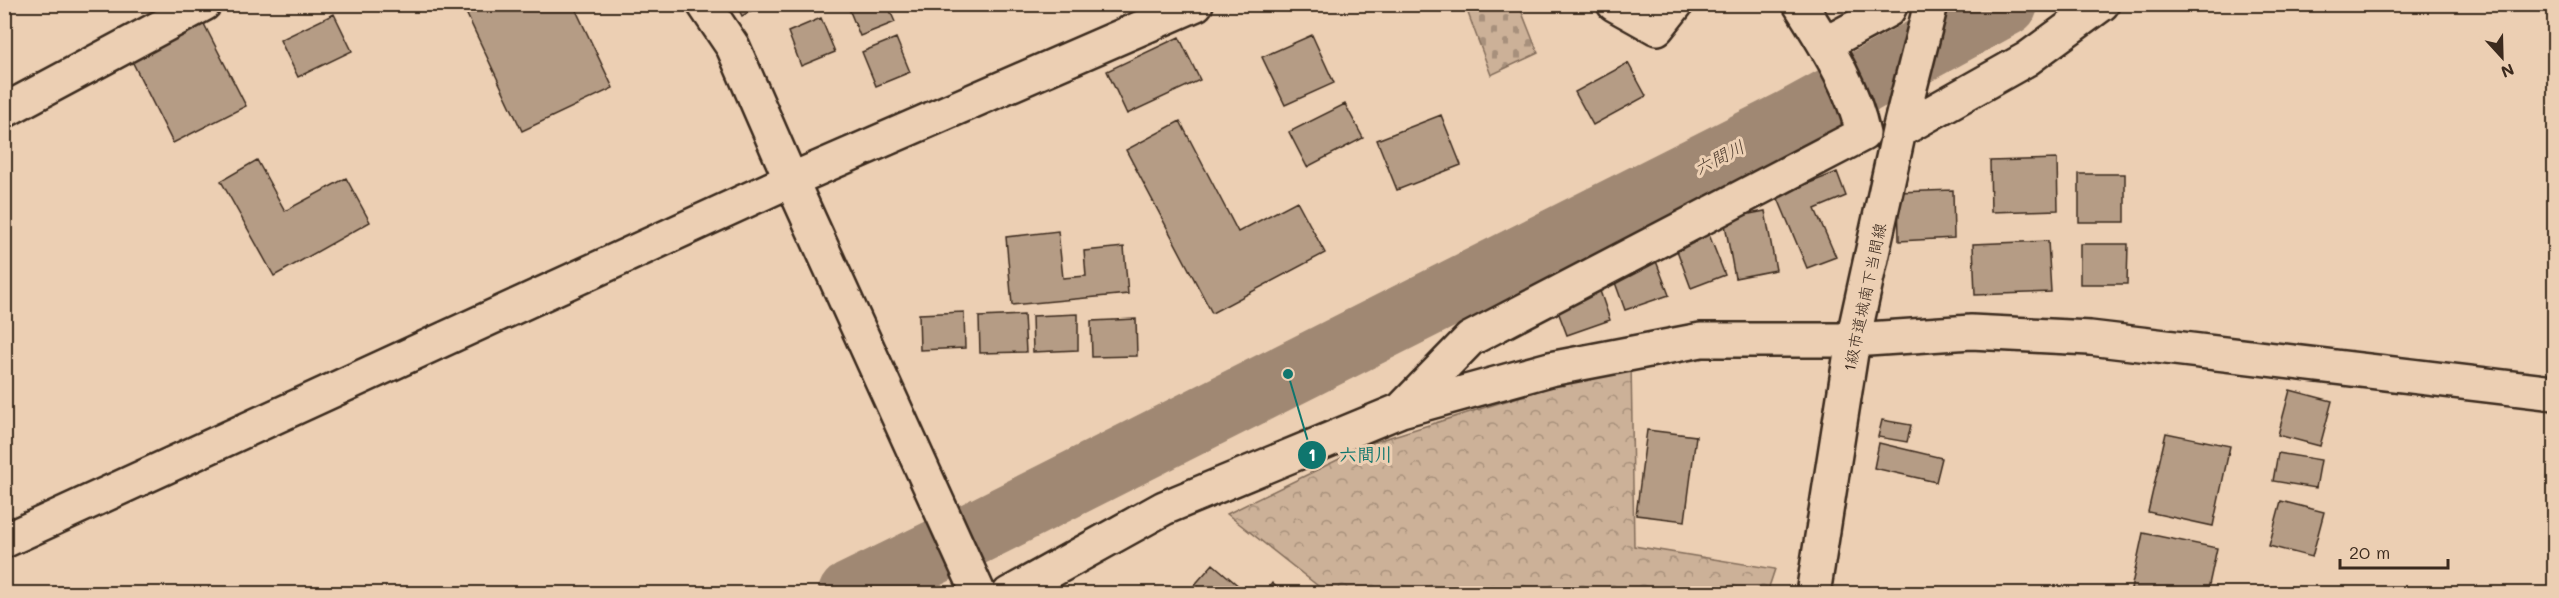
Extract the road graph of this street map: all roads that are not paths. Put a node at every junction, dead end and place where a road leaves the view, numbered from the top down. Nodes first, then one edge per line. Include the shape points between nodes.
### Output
1 (204, 4) edge
2 (704, 4) edge
3 (1196, 4) edge
4 (1614, 4) edge
5 (1676, 4) edge
6 (1800, 4) edge
7 (1891, 4) edge
8 (2102, 4) edge
9 (1930, 5) edge
10 (1832, 56) junction
11 (4, 111) edge
12 (1902, 120) junction
13 (790, 180) junction
14 (1853, 340) junction
15 (2554, 393) edge
16 (1401, 410) junction
17 (4, 541) edge
18 (977, 590) edge
19 (1009, 594) edge
20 (1813, 594) edge

1 - 11 street
2 - 13 street via 733,47
3 - 13 street
4 - 5 street via 1657,28
6 - 10 street
7 - 10 street
8 - 12 street via 2027,59
9 - 12 street, 1級市道城南下当間線
10 - 16 street via 1858,110 1863,134 1470,339
12 - 14 street, 1級市道城南下当間線
13 - 17 street
13 - 18 street
14 - 15 street via 1971,333 2090,338
14 - 16 street via 1701,340 1550,369
14 - 20 street, 1級市道城南下当間線
16 - 19 street via 1164,508

